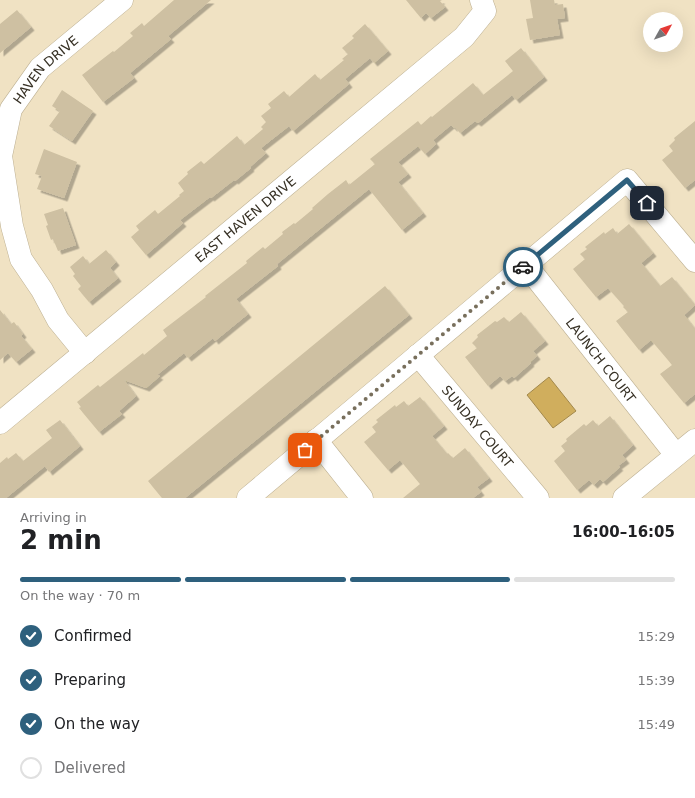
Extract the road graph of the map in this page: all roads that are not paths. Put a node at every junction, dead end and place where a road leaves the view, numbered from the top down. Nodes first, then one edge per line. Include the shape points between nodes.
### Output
1 (122, 0) edge
2 (483, 5) edge
3 (1, 156) edge
4 (695, 261) edge
5 (526, 265) junction
6 (84, 353) junction
7 (418, 355) junction
8 (0, 422) edge
9 (316, 440) junction
10 (695, 440) edge
11 (676, 455) junction
12 (248, 498) edge
13 (362, 498) edge
14 (538, 498) edge
15 (624, 498) edge

1 - 3 street, HAVEN DRIVE via 40,68 11,109
2 - 6 street, EAST HAVEN DRIVE via 464,37
3 - 6 street, HAVEN DRIVE via 12,226 21,259 58,320
4 - 5 street via 627,180
5 - 7 street
5 - 11 street, LAUNCH COURT
6 - 8 street, EAST HAVEN DRIVE
7 - 9 street
7 - 14 street, SUNDAY COURT
9 - 12 street
9 - 13 street
10 - 11 street
11 - 15 street

